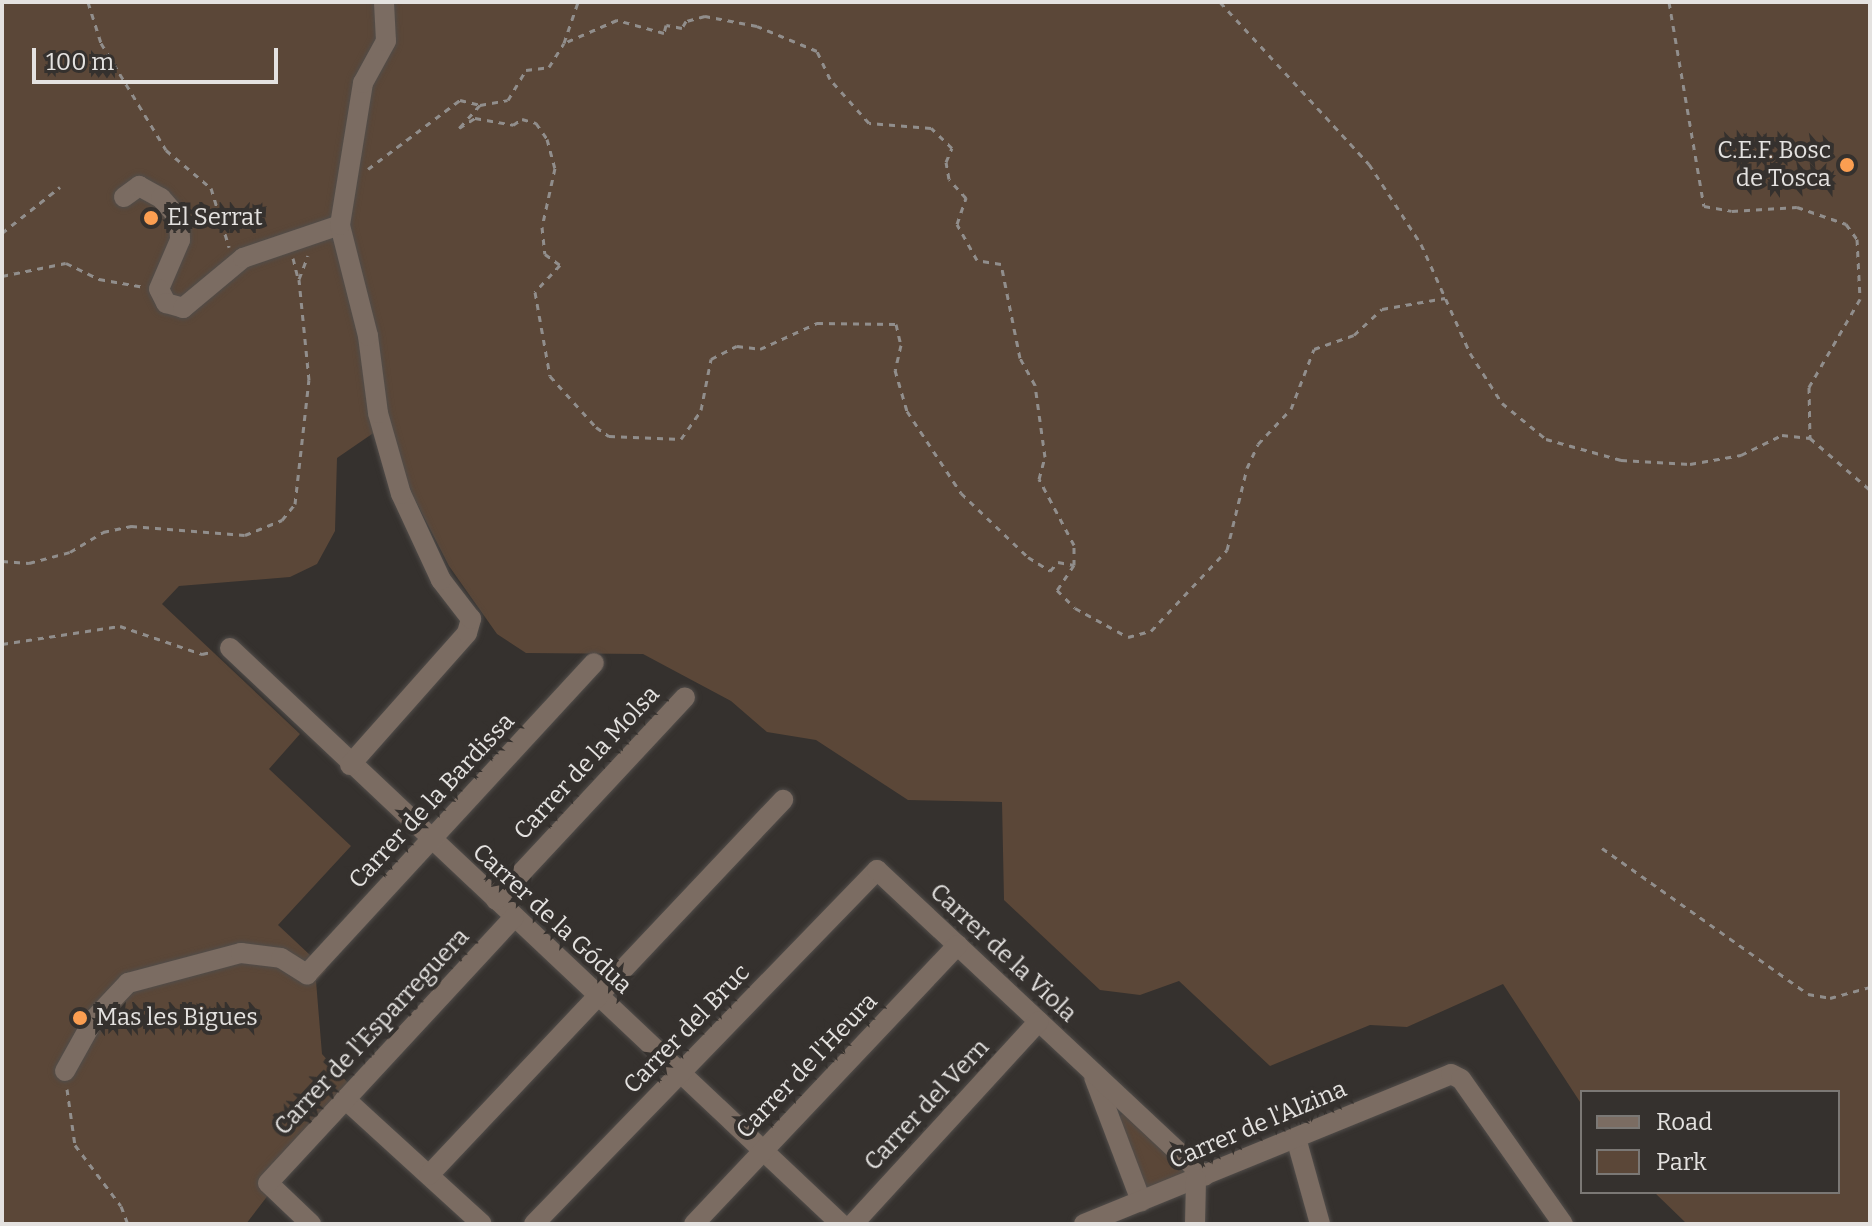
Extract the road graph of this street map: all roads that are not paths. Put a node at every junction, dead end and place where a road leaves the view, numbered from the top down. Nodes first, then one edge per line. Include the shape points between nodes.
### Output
1 (384, 2) edge
2 (124, 197) dead end
3 (340, 225) junction
4 (230, 648) road end
5 (594, 663) dead end
6 (685, 697) dead end
7 (350, 765) junction
8 (783, 800) dead end
9 (431, 841) junction
10 (877, 870) joint
11 (496, 900) junction
12 (514, 917) junction
13 (958, 945) junction
14 (596, 995) junction
15 (1039, 1021) junction
16 (65, 1071) road end
17 (679, 1074) junction
18 (1093, 1074) junction
19 (345, 1099) junction
20 (1296, 1138) junction
21 (761, 1152) junction
22 (429, 1175) junction
23 (1200, 1178) junction
24 (1141, 1201) junction
25 (311, 1224) edge
26 (482, 1224) edge
27 (534, 1224) edge
28 (694, 1224) edge
29 (841, 1224) edge
30 (853, 1224) edge
31 (1084, 1224) edge
32 (1195, 1224) edge
33 (1320, 1224) edge
34 (1563, 1224) edge

1 - 3 street via 386,41 363,83
2 - 3 street via 139,186 161,198 179,219 180,240 159,289 166,303 183,308 243,258
3 - 7 street via 368,336 378,413 401,494 441,580 471,619 467,633
4 - 7 street, Carrer de la Gódua
5 - 9 street, Carrer de la Bardissa
6 - 11 street, Carrer de la Molsa
7 - 9 street, Carrer de la Gódua
8 - 14 street
9 - 11 street, Carrer de la Gódua
9 - 16 street, Carrer de la Bardissa via 307,974 281,958 241,953 128,983 94,1019
10 - 13 street, Carrer de la Viola
10 - 17 street, Carrer del Bruc
11 - 12 street, Carrer de la Gódua
12 - 14 street, Carrer de la Gódua
12 - 19 street, Carrer de l'Esparreguera
13 - 15 street, Carrer de la Viola
13 - 21 street, Carrer de l'Heura
14 - 17 street, Carrer de la Gódua
14 - 22 street
15 - 18 street, Carrer de la Viola
15 - 30 street, Carrer del Vern
17 - 21 street, Carrer de la Gódua
17 - 27 street, Carrer del Bruc
18 - 23 street, Carrer de la Viola
18 - 24 street, Carrer de la Viola
19 - 22 street
19 - 25 street, Carrer de l'Esparreguera via 268,1183
20 - 23 street, Carrer de l'Alzina
20 - 33 street
20 - 34 street, Carrer de l'Alzina via 1451,1074 1473,1095
21 - 28 street, Carrer de l'Heura
21 - 29 street, Carrer de la Gódua
22 - 26 street
23 - 24 street, Carrer de l'Alzina
23 - 32 street
24 - 31 street, Carrer de l'Alzina

